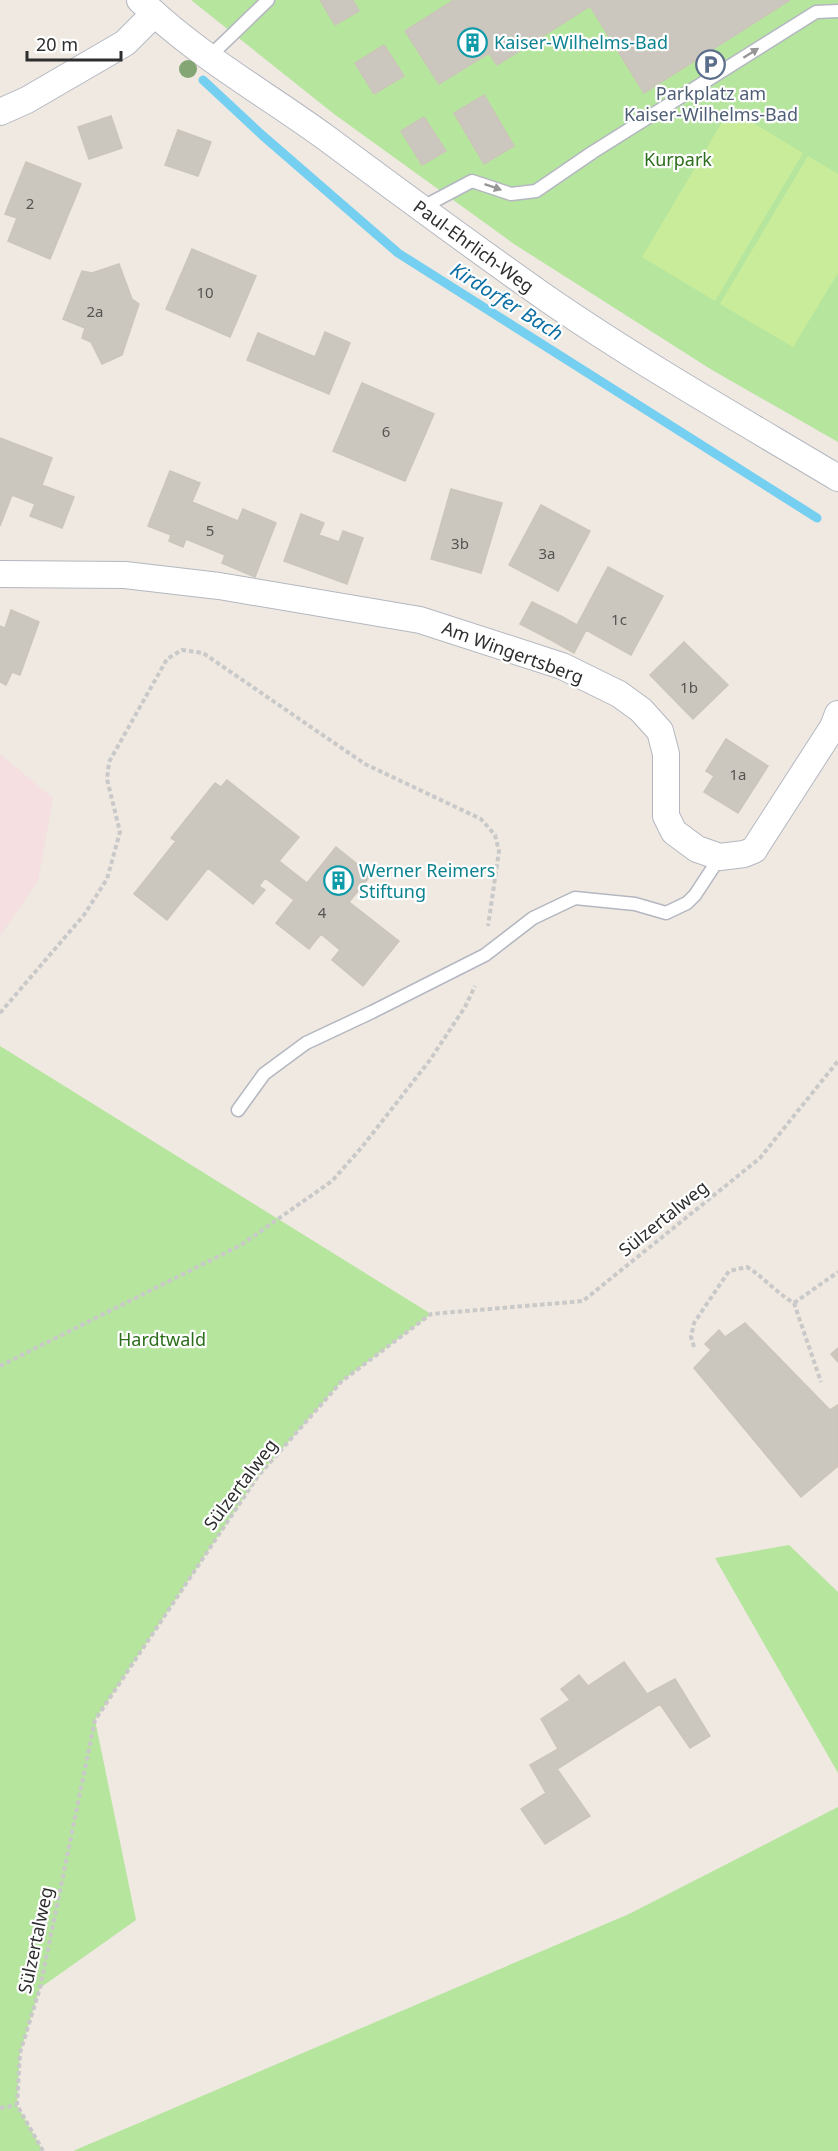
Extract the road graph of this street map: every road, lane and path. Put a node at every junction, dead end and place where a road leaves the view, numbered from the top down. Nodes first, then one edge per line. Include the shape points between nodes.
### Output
1 (268, 0) edge
2 (147, 7) edge
3 (838, 11) edge
4 (209, 57) junction
5 (0, 112) edge
6 (421, 208) junction
7 (838, 478) edge
8 (0, 574) edge
9 (838, 714) edge
10 (720, 857) junction
11 (485, 955) junction
12 (0, 1013) edge
13 (838, 1061) edge
14 (238, 1110) dead end
15 (838, 1272) edge
16 (794, 1303) junction
17 (694, 1347) dead end
18 (0, 1366) edge
19 (821, 1382) dead end
20 (17, 2105) junction
21 (0, 2108) edge
22 (43, 2151) edge

1 - 4 lane
2 - 4 street, Paul-Ehrlich-Weg
2 - 5 street via 125,43
6 -> 3 lane via 472,181 511,194 536,191 816,12
4 - 6 street, Paul-Ehrlich-Weg
6 - 7 street, Paul-Ehrlich-Weg via 638,358
8 - 10 street, Am Wingertsberg via 125,575 219,586 420,620 562,666 619,694 660,731 666,754 666,816 674,832 690,845
9 - 10 street via 754,850
10 - 11 lane via 687,903 666,913 635,904 575,898 533,918
11 - 12 path via 499,852 495,836 481,819 365,764 202,653 182,650 167,659 109,762 107,779 120,832 107,879 84,915
11 - 14 lane via 306,1043 264,1074
11 - 18 path via 465,1007 430,1060 332,1181 241,1245
13 - 20 path, Sülzertalweg via 760,1158 583,1301 431,1314 342,1381 258,1476 95,1720 40,1988 20,2053
15 - 16 path
16 - 17 path via 747,1267 729,1271 694,1323
16 - 19 path
20 - 21 path
20 - 22 path

